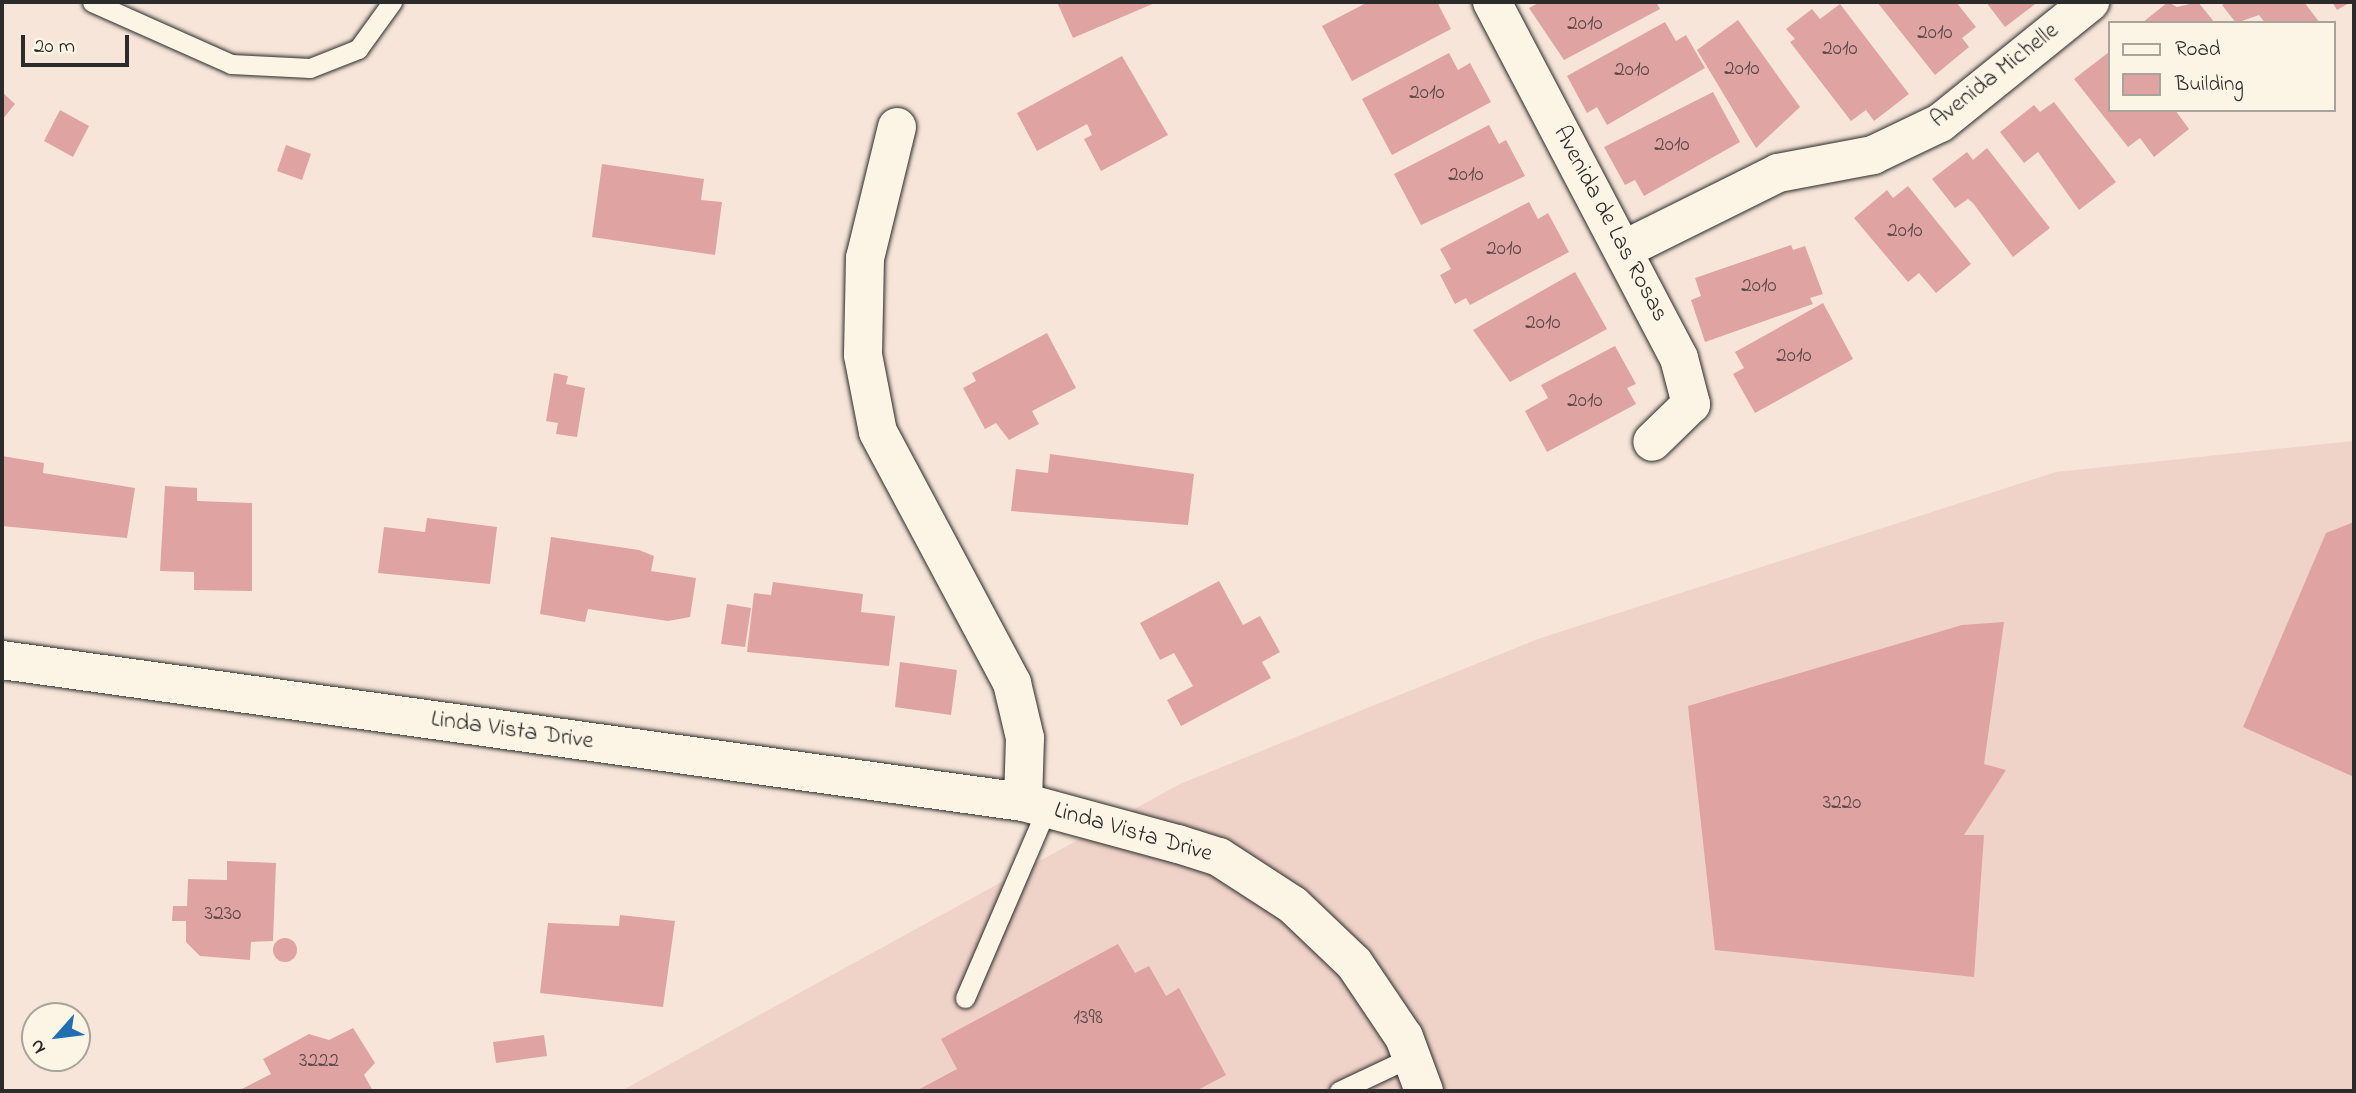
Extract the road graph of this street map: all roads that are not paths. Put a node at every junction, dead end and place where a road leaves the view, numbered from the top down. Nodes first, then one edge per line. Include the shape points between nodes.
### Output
1 (92, 2) edge
2 (393, 2) edge
3 (1492, 2) edge
4 (2090, 2) edge
5 (897, 127) dead end
6 (1625, 249) junction
7 (1652, 442) dead end
8 (2, 660) edge
9 (1035, 805) junction
10 (965, 998) dead end
11 (1417, 1074) edge
12 (1339, 1091) edge

1 - 2 lane via 231,64 310,68 358,49
3 - 6 street, Avenida de Las Rosas
4 - 6 street, Avenida Michelle via 1940,123 1873,155 1778,173
5 - 9 street, Linda Vista Drive via 864,258 863,355 878,432 1012,683
6 - 7 street, Avenida de Las Rosas via 1679,358 1691,404
8 - 9 street, Linda Vista Drive
9 - 10 lane
9 - 11 street, Linda Vista Drive via 1219,857 1293,905 1354,962
11 - 12 lane

